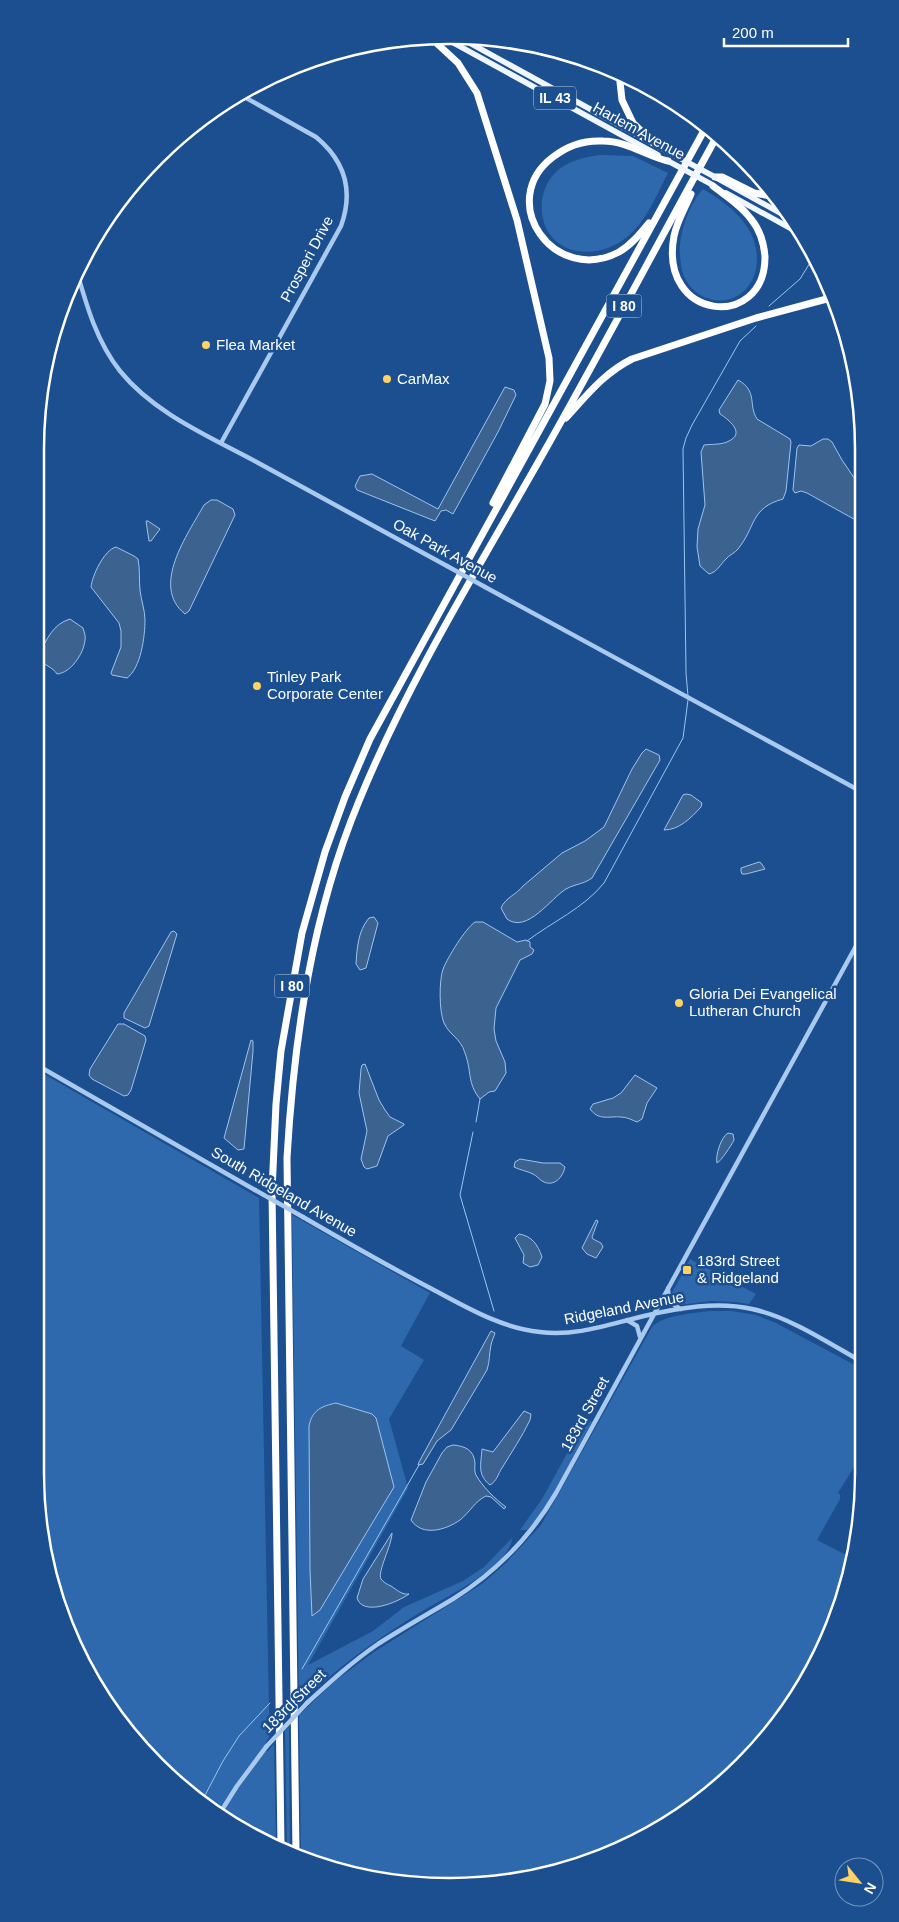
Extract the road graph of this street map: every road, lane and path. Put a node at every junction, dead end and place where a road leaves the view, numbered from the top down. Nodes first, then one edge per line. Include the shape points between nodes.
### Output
1 (438, 44) edge
2 (457, 44) edge
3 (473, 45) edge
4 (620, 82) edge
5 (247, 98) edge
6 (703, 132) edge
7 (715, 142) edge
8 (655, 144) junction
9 (670, 157) junction
10 (713, 183) junction
11 (691, 185) junction
12 (765, 195) edge
13 (659, 212) junction
14 (780, 214) edge
15 (789, 227) edge
16 (80, 283) edge
17 (826, 299) edge
18 (558, 427) junction
19 (221, 443) junction
20 (465, 565) junction
21 (855, 788) edge
22 (855, 948) edge
23 (44, 1069) edge
24 (668, 1287) junction
25 (682, 1309) junction
26 (653, 1314) junction
27 (627, 1320) junction
28 (527, 1331) joint
29 (640, 1338) junction
30 (855, 1358) edge
31 (223, 1809) edge
32 (281, 1841) edge
33 (296, 1848) edge

1 - 20 highway via 458,62 476,93 517,220 546,339 550,370 542,411 482,524
2 - 9 main road, Harlem Avenue / IL 43
3 - 8 main road, Harlem Avenue / IL 43
4 - 8 highway via 622,100 633,123
5 - 19 street, Prosperi Drive via 316,137 334,154 346,184 347,202 341,226
6 - 13 highway, I 80
7 - 11 highway, I 80
8 - 9 main road, Harlem Avenue / IL 43
9 - 10 main road, Harlem Avenue / IL 43, bridge
9 - 13 highway via 656,158 620,143 602,140 581,143 546,162 535,178 530,199 534,224 544,241 563,255 583,260 607,257 624,248
10 - 11 highway via 751,219 760,234 764,253 764,270 756,287 741,302 723,307 709,306 692,298 681,286 676,272 674,235 691,194
10 - 12 highway via 722,177 754,193
10 - 14 main road, Harlem Avenue / IL 43
10 - 15 main road, Harlem Avenue / IL 43
11 - 18 highway, I 80
13 - 20 highway, I 80
16 - 19 street, Oak Park Avenue via 95,329 121,372 167,412
17 - 18 highway via 756,318 632,359 599,381
18 - 33 highway, I 80 via 442,632 384,745 358,802 316,936 296,1053 286,1168
19 - 21 street, Oak Park Avenue, bridge
20 - 32 highway, I 80 via 370,739 345,797 302,933 281,1051 272,1191
22 - 24 street, 183rd Street
23 - 28 street, South Ridgeland Avenue, bridge via 368,1255 456,1302
24 - 25 street via 669,1301
24 - 26 street, 183rd Street
25 - 26 street, Ridgeland Avenue
25 - 30 street, Ridgeland Avenue via 723,1305 752,1308 804,1330
26 - 27 street, Ridgeland Avenue
26 - 29 street, 183rd Street
27 - 28 street, Ridgeland Avenue via 564,1333
27 - 29 street via 637,1326
29 - 31 street, 183rd Street, bridge via 550,1504 516,1547 482,1579 376,1646 336,1676 266,1747

